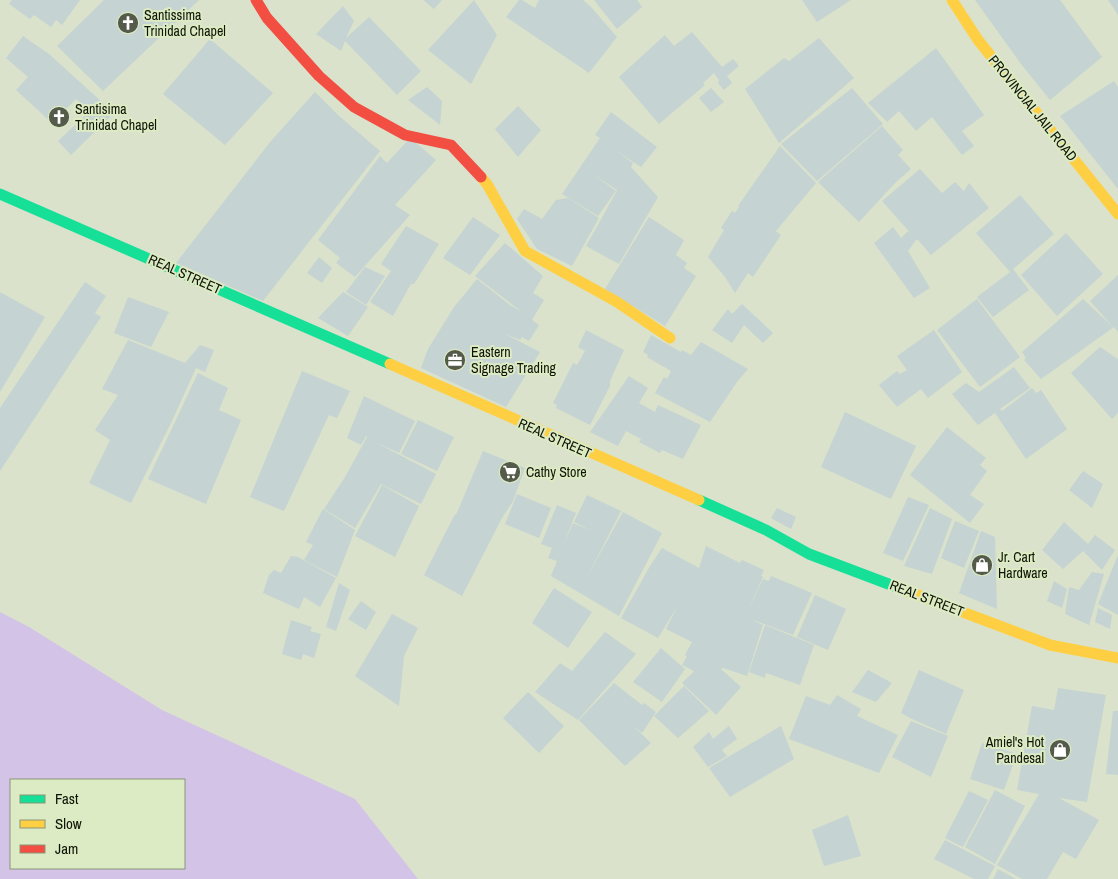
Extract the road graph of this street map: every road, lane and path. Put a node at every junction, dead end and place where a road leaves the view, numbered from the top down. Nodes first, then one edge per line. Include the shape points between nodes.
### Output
1 (256, 0) edge
2 (952, 0) edge
3 (0, 194) edge
4 (1118, 214) edge
5 (670, 338) dead end
6 (1118, 658) edge

1 - 5 main road via 267,18 319,76 354,107 405,135 451,145 487,184 525,251 617,302
2 - 4 main road, PROVINCIAL JAIL ROAD via 978,40
3 - 6 main road, REAL STREET via 766,530 809,554 1050,645

